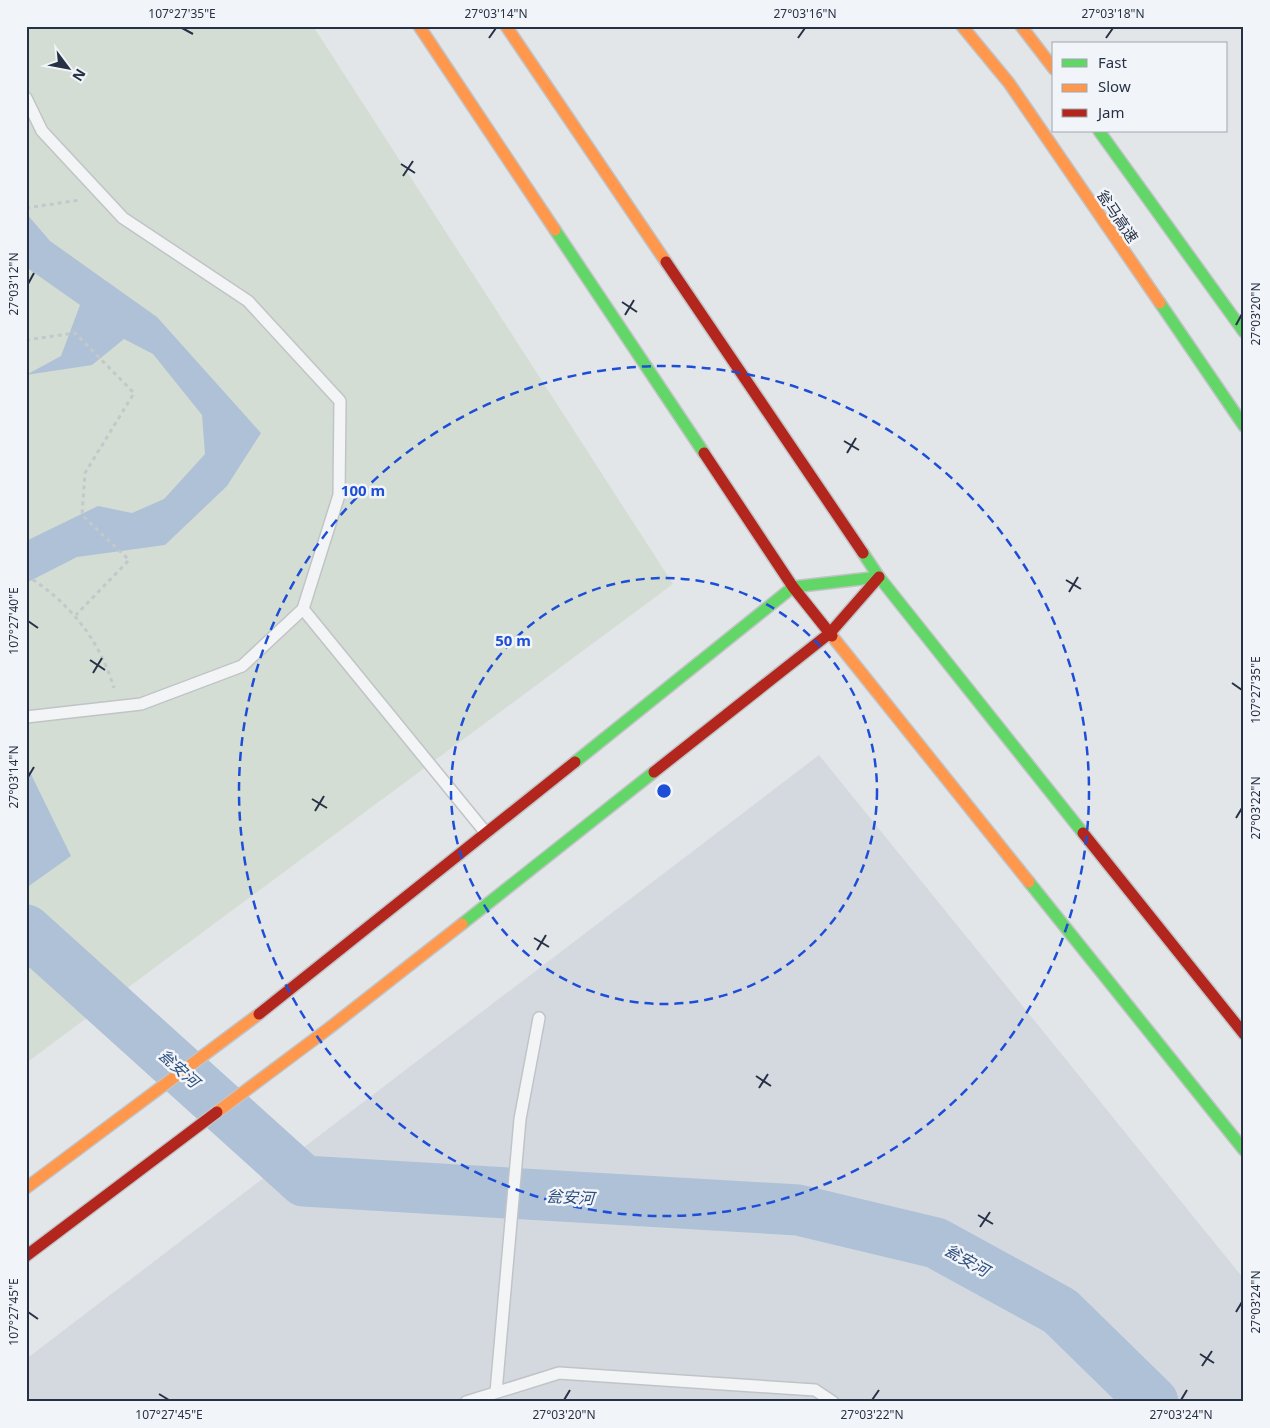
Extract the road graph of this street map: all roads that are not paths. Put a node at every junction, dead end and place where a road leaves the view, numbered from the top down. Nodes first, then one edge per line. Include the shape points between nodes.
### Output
1 (419, 26) edge
2 (506, 26) edge
3 (962, 26) edge
4 (1021, 26) edge
5 (1052, 65) edge
6 (26, 98) edge
7 (1100, 132) edge
8 (1244, 332) edge
9 (1244, 426) edge
10 (879, 577) junction
11 (793, 587) junction
12 (303, 609) junction
13 (830, 633) junction
14 (26, 717) edge
15 (486, 833) junction
16 (539, 1018) dead end
17 (1244, 1034) edge
18 (1244, 1150) edge
19 (26, 1188) edge
20 (26, 1256) edge
21 (496, 1392) junction
22 (466, 1402) edge
23 (833, 1402) edge

1 - 11 main road
2 - 10 main road
3 - 9 main road, 瓮马高速 via 1009,83
4 - 5 main road
6 - 12 lane via 42,132 123,218 248,301 340,401 339,496
7 - 8 main road
10 - 11 main road
10 - 13 main road
10 - 17 main road
11 - 13 main road
11 - 15 main road
12 - 14 lane via 242,666 141,704
12 - 15 lane
13 - 18 main road
13 - 20 main road via 328,1029
15 - 19 main road via 279,999
16 - 21 lane via 520,1118
21 - 22 lane
21 - 23 lane via 560,1373 815,1390

